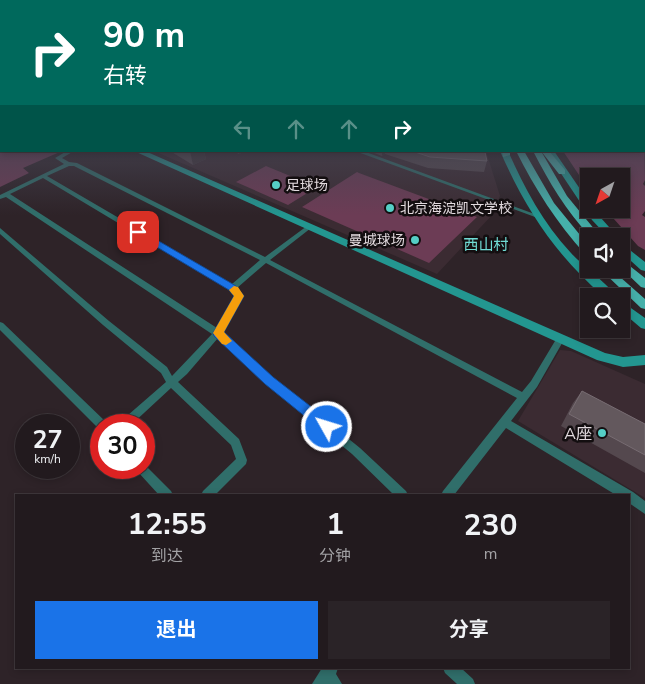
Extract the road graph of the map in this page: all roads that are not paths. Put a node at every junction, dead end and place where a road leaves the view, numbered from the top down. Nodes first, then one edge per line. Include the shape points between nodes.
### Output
1 (70, 152) edge
2 (140, 152) edge
3 (360, 152) edge
4 (505, 152) edge
5 (521, 152) edge
6 (537, 152) edge
7 (546, 152) edge
8 (551, 152) edge
9 (68, 164) junction
10 (562, 172) junction
11 (43, 176) junction
12 (3, 196) edge
13 (537, 216) junction
14 (310, 227) junction
15 (586, 228) edge
16 (604, 228) edge
17 (0, 230) edge
18 (580, 243) edge
19 (630, 254) edge
20 (265, 260) junction
21 (645, 268) edge
22 (630, 270) edge
23 (615, 278) edge
24 (645, 284) edge
25 (233, 288) junction
26 (599, 288) edge
27 (645, 305) edge
28 (630, 313) edge
29 (0, 325) edge
30 (645, 325) edge
31 (218, 333) junction
32 (562, 338) junction
33 (645, 360) edge
34 (171, 382) junction
35 (524, 397) junction
36 (91, 414) edge
37 (136, 414) edge
38 (506, 422) junction
39 (152, 479) edge
40 (166, 494) edge
41 (209, 494) edge
42 (401, 494) edge
43 (449, 494) edge
44 (625, 494) edge
45 (630, 497) edge
46 (645, 508) edge
47 (451, 669) edge
48 (468, 684) edge

1 - 9 street via 58,158
2 - 14 street
3 - 13 street
4 - 13 street
5 - 18 main road via 543,196
6 - 15 main road via 560,196
7 - 10 main road
8 - 10 street
9 - 11 street
9 - 20 street via 75,164
10 - 16 street
11 - 12 street
11 - 25 street
12 - 31 street
13 - 26 street
14 - 20 street
14 - 32 street
17 - 34 street via 164,370
19 - 21 street
20 - 25 street
20 - 35 street
22 - 24 main road
23 - 27 main road
25 - 31 street via 239,296
28 - 30 street
29 - 36 street
31 - 34 street
31 - 42 street via 269,380 356,451
32 - 33 street via 602,357 623,362
32 - 35 street
34 - 37 street
34 - 41 street via 235,442 242,460
35 - 38 street
38 - 43 street
38 - 44 street
39 - 40 street
45 - 46 street
47 - 48 street

